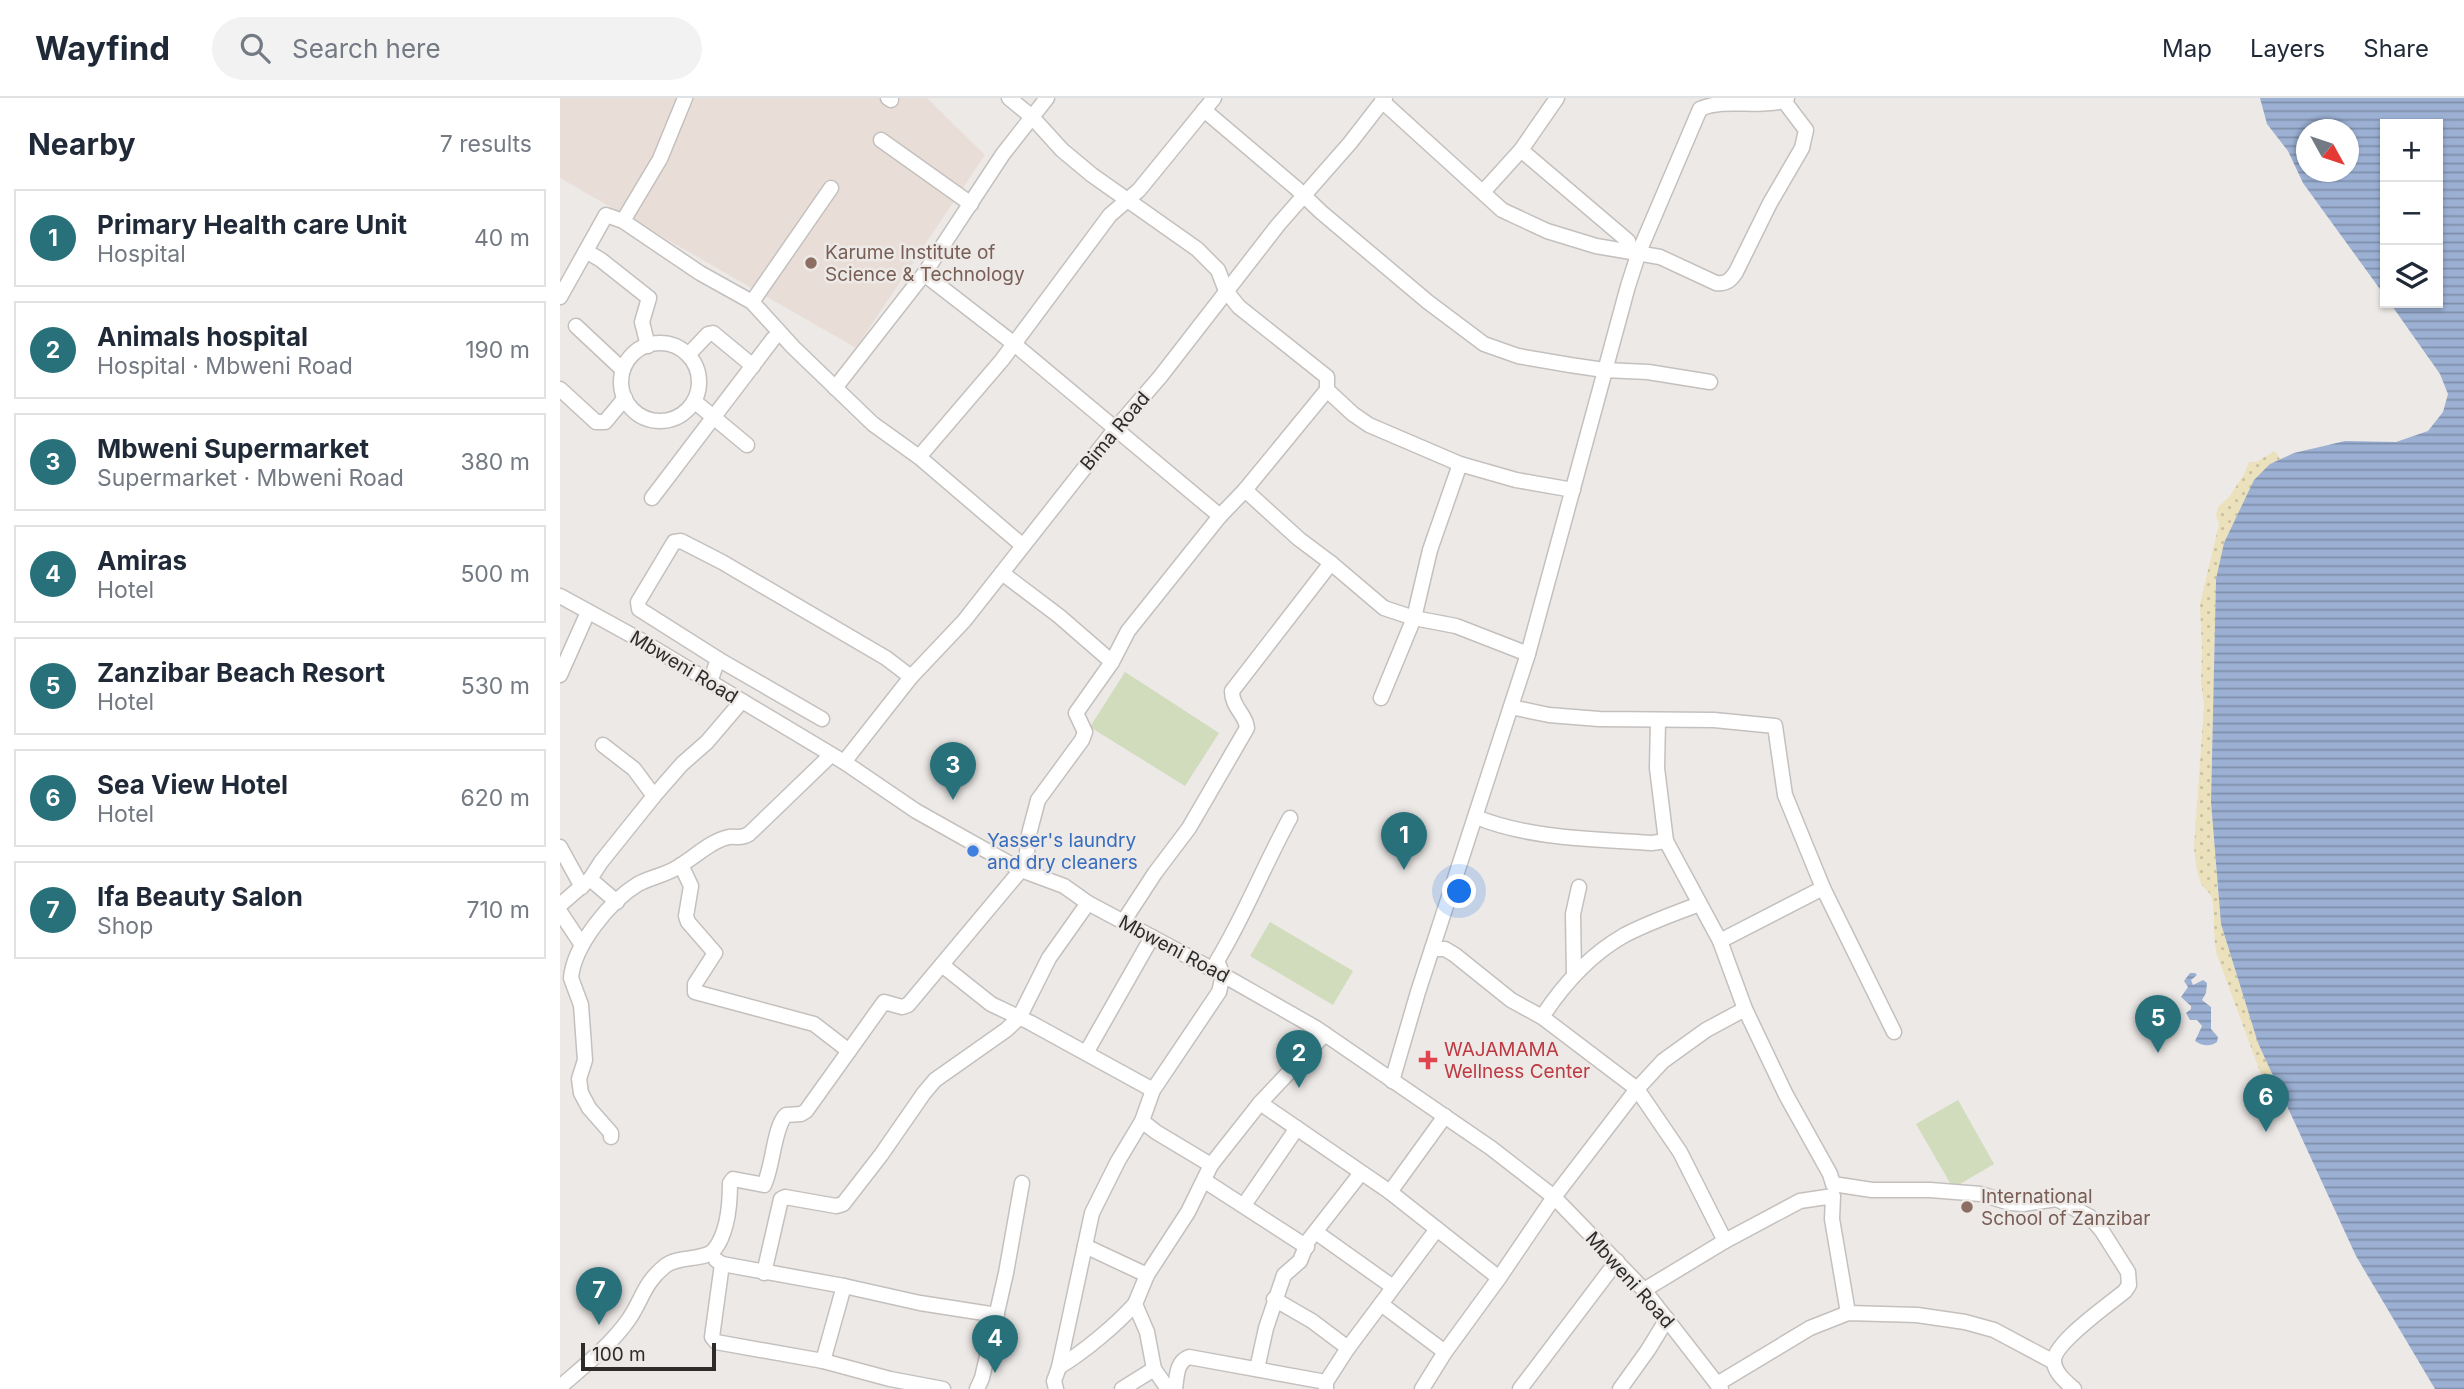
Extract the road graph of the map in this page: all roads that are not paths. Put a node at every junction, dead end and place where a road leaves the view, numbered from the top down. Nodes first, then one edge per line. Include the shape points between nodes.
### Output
1 (685, 98) edge
2 (1009, 98) edge
3 (1047, 98) edge
4 (1214, 98) edge
5 (1557, 98) edge
6 (1383, 100) edge
7 (1785, 100) edge
8 (1763, 101) edge
9 (1204, 110) junction
10 (1032, 117) junction
11 (881, 140) dead end
12 (1521, 150) junction
13 (831, 188) dead end
14 (1483, 192) junction
15 (1303, 195) junction
16 (1126, 201) junction
17 (971, 204) junction
18 (623, 222) junction
19 (586, 251) junction
20 (1635, 251) junction
21 (924, 274) junction
22 (1226, 291) junction
23 (560, 297) edge
24 (752, 302) junction
25 (576, 326) dead end
26 (773, 339) dead end
27 (1013, 343) junction
28 (648, 346) junction
29 (688, 355) junction
30 (752, 366) junction
31 (623, 370) junction
32 (1604, 370) junction
33 (1710, 382) dead end
34 (560, 388) edge
35 (835, 388) junction
36 (1327, 390) junction
37 (625, 398) junction
38 (694, 401) junction
39 (714, 417) junction
40 (1116, 428) junction
41 (747, 445) dead end
42 (919, 457) junction
43 (1460, 464) junction
44 (1245, 490) junction
45 (1573, 490) junction
46 (652, 498) dead end
47 (1220, 516) junction
48 (1022, 545) junction
49 (1331, 562) junction
50 (1002, 573) junction
51 (560, 596) edge
52 (588, 612) junction
53 (1414, 618) junction
54 (1528, 654) junction
55 (718, 659) junction
56 (1112, 662) junction
57 (560, 675) edge
58 (911, 677) junction
59 (710, 682) junction
60 (1381, 698) dead end
61 (742, 701) junction
62 (1511, 707) junction
63 (822, 719) dead end
64 (1658, 720) junction
65 (603, 745) dead end
66 (838, 758) junction
67 (654, 796) junction
68 (1476, 817) junction
69 (1290, 818) dead end
70 (1666, 841) junction
71 (560, 847) edge
72 (681, 865) junction
73 (1021, 870) junction
74 (586, 883) junction
75 (1579, 887) dead end
76 (1823, 888) junction
77 (617, 902) junction
78 (1088, 903) junction
79 (1699, 904) junction
80 (560, 905) edge
81 (560, 912) edge
82 (1123, 922) junction
83 (1152, 937) junction
84 (1720, 941) junction
85 (582, 945) junction
86 (1432, 949) junction
87 (943, 965) junction
88 (1223, 975) junction
89 (1574, 975) junction
90 (1745, 1009) junction
91 (1542, 1017) junction
92 (1019, 1018) junction
93 (1894, 1031) dead end
94 (1325, 1034) junction
95 (849, 1051) junction
96 (1086, 1053) junction
97 (1392, 1081) junction
98 (1637, 1089) junction
99 (1153, 1090) junction
100 (1260, 1103) junction
101 (1445, 1116) junction
102 (1142, 1121) junction
103 (1297, 1129) junction
104 (611, 1137) dead end
105 (1211, 1166) junction
106 (1361, 1173) junction
107 (1205, 1181) junction
108 (1022, 1183) dead end
109 (764, 1185) junction
110 (1833, 1190) junction
111 (1390, 1192) junction
112 (1554, 1197) junction
113 (781, 1199) junction
114 (1244, 1205) junction
115 (1437, 1228) junction
116 (1317, 1233) junction
117 (1725, 1241) junction
118 (1085, 1246) junction
119 (1307, 1247) junction
120 (709, 1255) junction
121 (1617, 1261) junction
122 (722, 1264) junction
123 (764, 1273) junction
124 (1147, 1275) junction
125 (1499, 1278) junction
126 (844, 1286) junction
127 (1393, 1287) junction
128 (1644, 1290) junction
129 (1275, 1299) junction
130 (1135, 1304) junction
131 (1381, 1304) junction
132 (1848, 1313) junction
133 (997, 1315) junction
134 (1667, 1319) junction
135 (1348, 1348) junction
136 (1445, 1352) junction
137 (823, 1362) junction
138 (2054, 1362) junction
139 (1059, 1367) junction
140 (1154, 1369) junction
141 (1257, 1369) junction
142 (890, 1384) edge
143 (1326, 1386) edge
144 (1719, 1386) edge
145 (560, 1387) edge
146 (943, 1389) edge
147 (977, 1389) edge
148 (1056, 1389) edge
149 (1122, 1389) edge
150 (1167, 1389) edge
151 (1175, 1389) edge
152 (1422, 1389) edge
153 (1520, 1389) edge
154 (1620, 1389) edge
155 (2074, 1389) edge

1 - 18 street via 660,159
2 - 10 street
3 - 10 street
4 - 9 street
5 - 12 street
6 - 14 street
6 - 15 street, Bima Road
7 - 8 street
7 - 20 street via 1806,130 1804,142 1730,280 1716,284 1660,257
8 - 20 street via 1719,98 1700,109
9 - 15 street
9 - 16 street
10 - 16 street via 1062,150
10 - 17 street
11 - 17 street
12 - 14 street
12 - 20 street
13 - 24 street
14 - 20 street via 1502,210 1547,231 1596,246
15 - 22 street, Bima Road
15 - 32 street via 1484,344 1518,356
16 - 22 street via 1197,249 1218,270
16 - 27 street via 1093,236
17 - 21 street
18 - 19 street via 606,215
18 - 24 street
19 - 23 street
19 - 28 street via 649,298 642,321
20 - 32 street
21 - 27 street
21 - 35 street
22 - 36 street via 1239,307 1327,377
22 - 40 street, Bima Road
24 - 35 street
25 - 31 street
26 - 30 street
27 - 40 street
27 - 42 street
28 - 29 street via 669,344
28 - 31 street via 635,352
29 - 30 street via 713,332
29 - 38 street via 699,380
30 - 39 street
31 - 37 street
32 - 33 street
32 - 45 street
34 - 37 street via 602,423
35 - 42 street via 873,424
36 - 43 street via 1369,425
36 - 44 street
37 - 38 street via 638,414 658,421 679,416
38 - 39 street
39 - 41 street
39 - 46 street
40 - 47 street
40 - 48 street, Bima Road
42 - 48 street
43 - 45 street
43 - 53 street via 1430,550
44 - 47 street
44 - 49 street
45 - 54 street
47 - 56 street via 1128,631
48 - 50 street, Bima Road
49 - 53 street via 1376,603
49 - 82 street via 1232,691 1232,701 1247,728 1189,828
50 - 56 street
50 - 58 street, Bima Road
51 - 52 street, Mbweni Road
52 - 57 street
52 - 59 street, Mbweni Road
53 - 54 street via 1456,626
53 - 60 street
54 - 62 street
55 - 58 street via 639,609 638,602 674,542 681,541 722,562
55 - 59 street
55 - 63 street
56 - 73 street via 1076,713 1085,732 1038,800 1027,861
58 - 66 street, Bima Road
59 - 61 street, Mbweni Road
61 - 66 street, Mbweni Road
61 - 67 street
62 - 64 street via 1549,715
62 - 68 street
64 - 70 street via 1657,768
64 - 76 street via 1774,726 1785,795
65 - 67 street via 634,769
66 - 72 street, Bima Road via 749,834 729,837
66 - 73 street, Mbweni Road via 916,811
67 - 74 street
68 - 70 street via 1539,833
68 - 86 street
69 - 88 street via 1217,961
70 - 79 street
71 - 74 street
72 - 77 street, Bima Road via 637,885
72 - 95 street via 691,886 688,922 715,953 695,984 695,992 814,1024
73 - 78 street, Mbweni Road via 1064,887
73 - 87 street
74 - 77 street
74 - 80 street
75 - 89 street via 1573,914
76 - 84 street
76 - 93 street
77 - 85 street, Bima Road via 597,921
78 - 82 street, Mbweni Road
78 - 92 street via 1049,958
79 - 84 street
79 - 89 street via 1623,936
81 - 85 street
82 - 83 street, Mbweni Road
83 - 88 street, Mbweni Road
83 - 96 street
84 - 90 street
85 - 104 street, Bima Road via 570,978 581,1005 585,1060 579,1079 581,1093
86 - 91 street via 1455,955 1511,1000
86 - 97 street
87 - 92 street via 991,1004
87 - 95 street via 908,1005 884,1002
88 - 94 street, Mbweni Road
88 - 99 street via 1219,992
89 - 91 street
90 - 98 street via 1663,1060
90 - 110 street via 1830,1174
91 - 98 street
92 - 96 street
92 - 113 street via 935,1080 843,1203
94 - 97 street, Mbweni Road
94 - 100 street
95 - 109 street via 806,1111 781,1119
96 - 99 street
97 - 101 street, Mbweni Road
98 - 112 street
98 - 117 street via 1680,1152
99 - 102 street
100 - 103 street
100 - 105 street
101 - 111 street
101 - 112 street, Mbweni Road
102 - 105 street
102 - 118 street via 1092,1213
103 - 106 street
103 - 114 street
105 - 107 street
106 - 111 street
106 - 116 street
107 - 114 street
107 - 124 street
108 - 133 street
109 - 113 street
109 - 120 street via 733,1179 726,1223
110 - 117 street via 1800,1201
110 - 132 street via 1832,1219
110 - 138 street via 1930,1190 1981,1194 2023,1204 2057,1199 2090,1217 2129,1272 2129,1285 2063,1342
111 - 115 street
112 - 121 street, Mbweni Road
112 - 125 street
113 - 123 street
114 - 119 street
115 - 125 street
115 - 127 street
116 - 119 street
116 - 127 street
117 - 128 street
118 - 124 street
118 - 139 street
119 - 129 street via 1284,1275
120 - 122 street
120 - 145 street via 678,1259 661,1269 648,1282 621,1329
121 - 128 street, Mbweni Road
121 - 153 street
122 - 123 street
122 - 137 street via 712,1337 716,1342
123 - 126 street
124 - 130 street
125 - 136 street
126 - 133 street
126 - 137 street
127 - 131 street
128 - 134 street, Mbweni Road
129 - 135 street
129 - 141 street
130 - 139 street via 1119,1322
130 - 140 street via 1147,1332
131 - 135 street
131 - 136 street
132 - 138 street via 1965,1322 1994,1330
132 - 144 street via 1810,1328
133 - 147 street
134 - 144 street, Mbweni Road
134 - 154 street
135 - 143 street
136 - 152 street
137 - 142 street
138 - 155 street
139 - 148 street
140 - 149 street
140 - 150 street
141 - 143 street
141 - 151 street via 1189,1357 1182,1359
142 - 146 street

